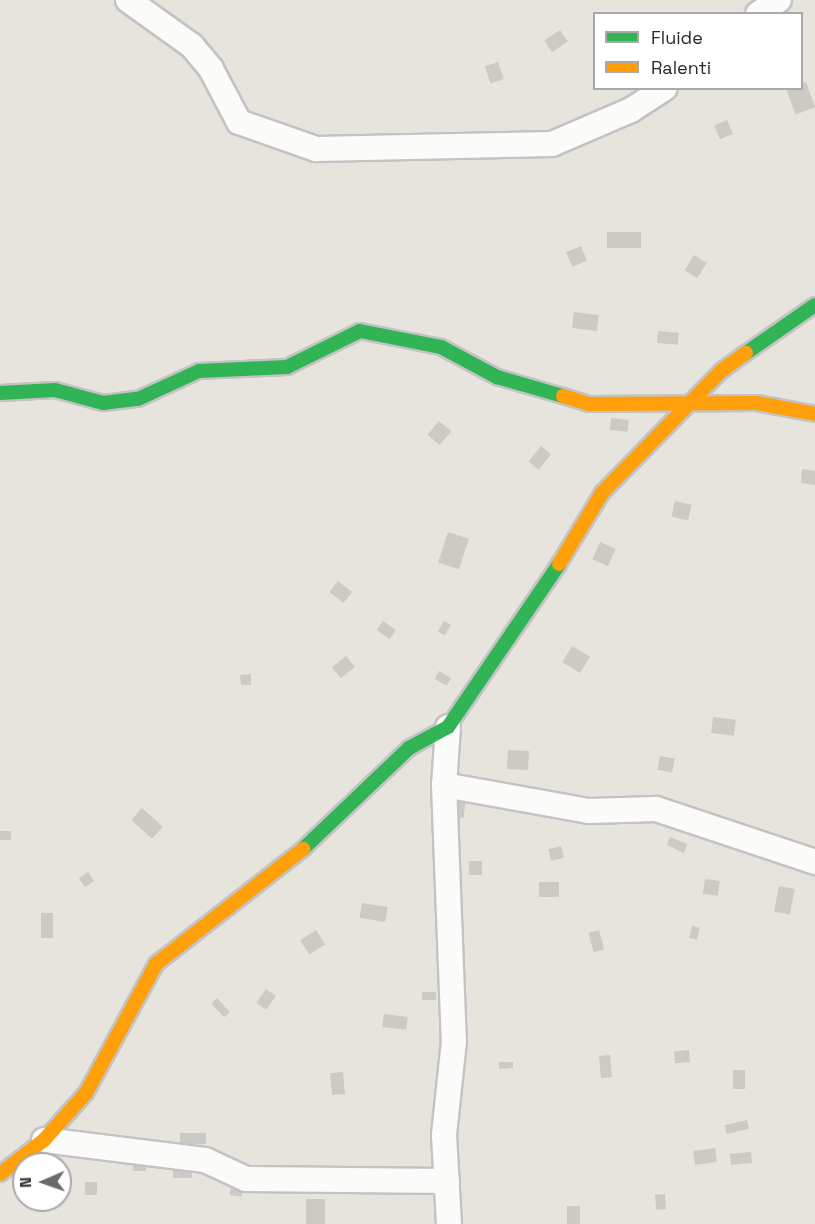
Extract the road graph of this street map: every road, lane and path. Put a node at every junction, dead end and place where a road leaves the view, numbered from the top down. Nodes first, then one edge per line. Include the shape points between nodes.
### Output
1 (128, 0) edge
2 (779, 0) edge
3 (761, 12) edge
4 (661, 90) edge
5 (815, 305) edge
6 (0, 393) edge
7 (684, 405) junction
8 (815, 414) edge
9 (448, 727) junction
10 (444, 785) junction
11 (815, 862) edge
12 (44, 1140) junction
13 (0, 1174) edge
14 (447, 1180) junction
15 (448, 1224) edge

1 - 4 street via 192,46 212,69 239,122 316,149 552,144 631,111
2 - 3 street
5 - 7 street via 721,371
6 - 7 street via 55,390 103,403 138,399 199,371 287,367 360,331 441,347 497,377 589,404
7 - 8 street via 758,403
7 - 9 street via 602,493 525,619
9 - 10 street
9 - 12 street via 409,748 302,850 156,964 86,1093
10 - 11 street via 589,811 656,809
10 - 14 street via 454,920
12 - 13 street
12 - 14 street via 205,1160 246,1179
14 - 15 street

